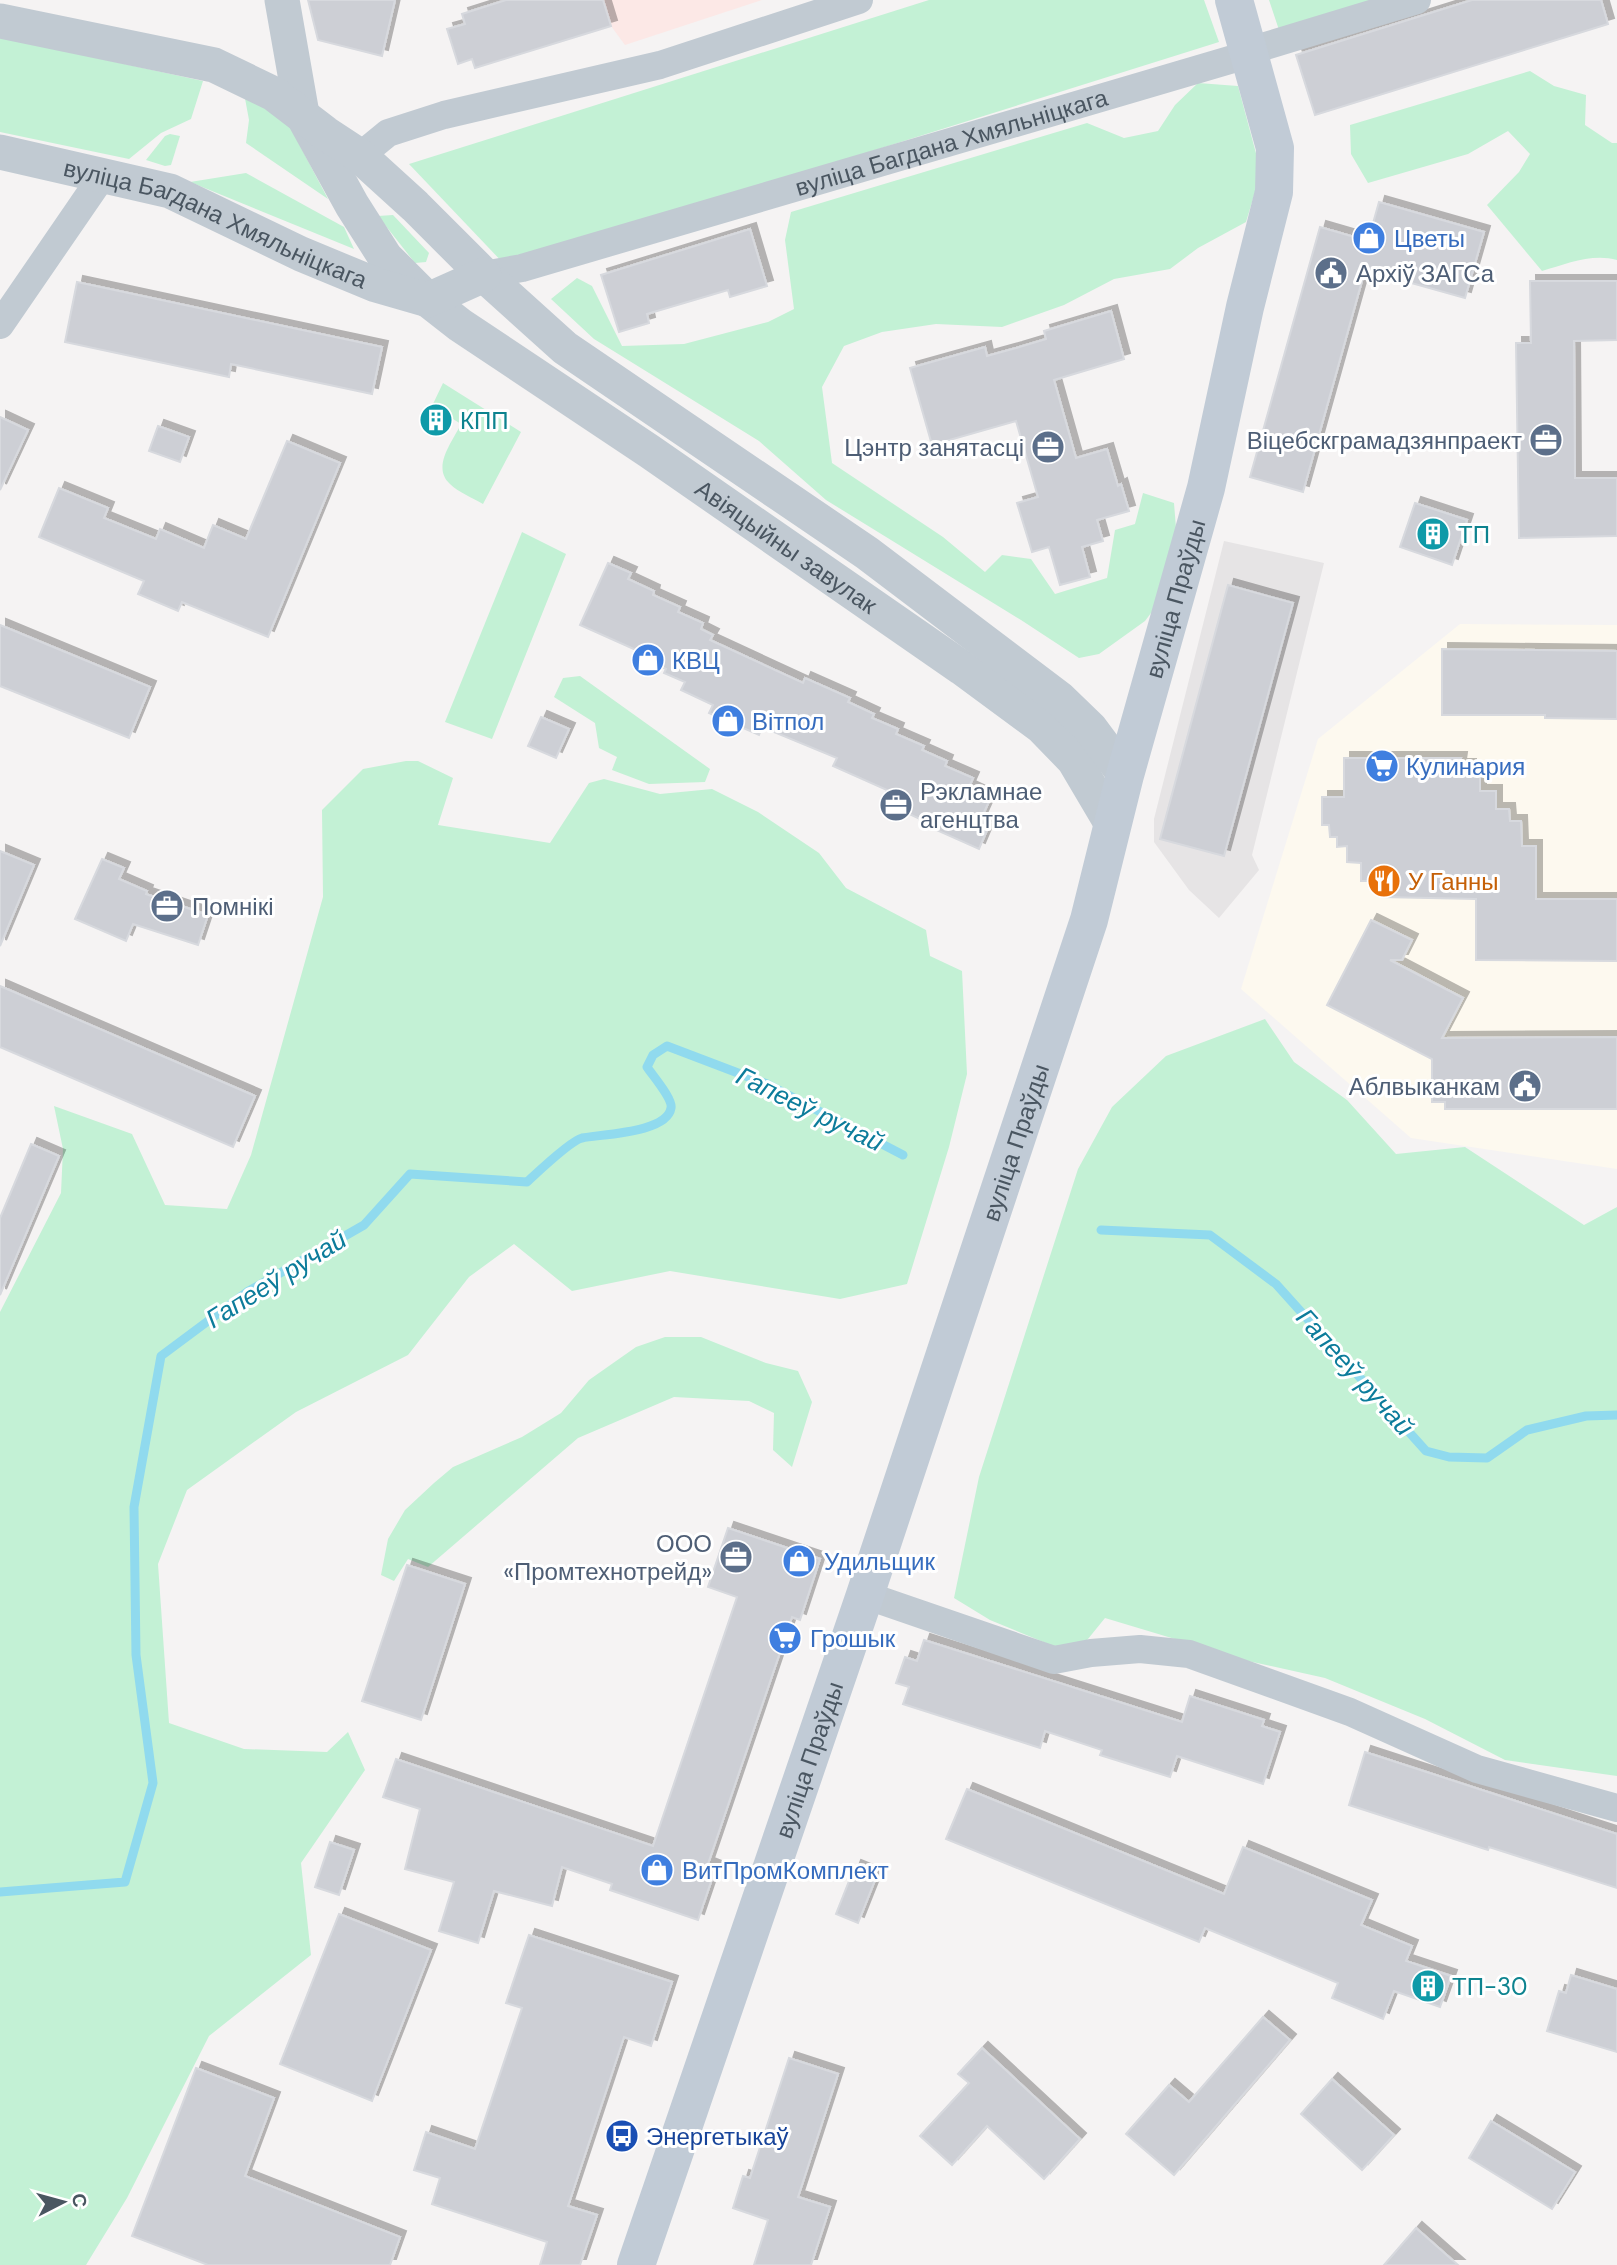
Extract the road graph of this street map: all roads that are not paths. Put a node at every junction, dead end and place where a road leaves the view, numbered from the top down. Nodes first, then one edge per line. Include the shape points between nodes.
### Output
1 (282, 0) edge
2 (859, 0) edge
3 (1234, 0) edge
4 (1417, 0) edge
5 (0, 21) edge
6 (1250, 54) junction
7 (302, 114) junction
8 (0, 152) edge
9 (360, 156) junction
10 (103, 175) junction
11 (484, 275) junction
12 (428, 300) junction
13 (0, 326) edge
14 (1125, 775) junction
15 (1112, 826) junction
16 (865, 1595) junction
17 (1617, 1808) edge
18 (636, 2265) edge

1 - 7 street
2 - 9 street via 660,65 444,115 388,133
3 - 6 main road, вуліца Праўды
4 - 6 street, вуліца Багдана Хмяльніцкага
5 - 7 street, вуліца Багдана Хмяльніцкага via 214,65 274,94
6 - 11 street, вуліца Багдана Хмяльніцкага via 535,264
6 - 14 main road, вуліца Праўды via 1275,148 1274,192 1206,488
7 - 9 street, вуліца Багдана Хмяльніцкага
7 - 12 street, вуліца Багдана Хмяльніцкага via 385,257
8 - 10 street, вуліца Багдана Хмяльніцкага
9 - 11 street, вуліца Багдана Хмяльніцкага
10 - 12 street, вуліца Багдана Хмяльніцкага via 170,191 301,254 376,285
10 - 13 street
11 - 12 street, вуліца Багдана Хмяльніцкага
11 - 14 street, Авіяцыйны завулак via 565,348 867,553 1060,699 1090,728
12 - 15 street, Авіяцыйны завулак via 1042,727 1074,760
14 - 15 main road, вуліца Праўды
15 - 16 main road, вуліца Праўды via 1089,920
16 - 17 street via 1054,1660 1140,1649 1189,1654 1350,1712 1477,1769
16 - 18 main road, вуліца Праўды

